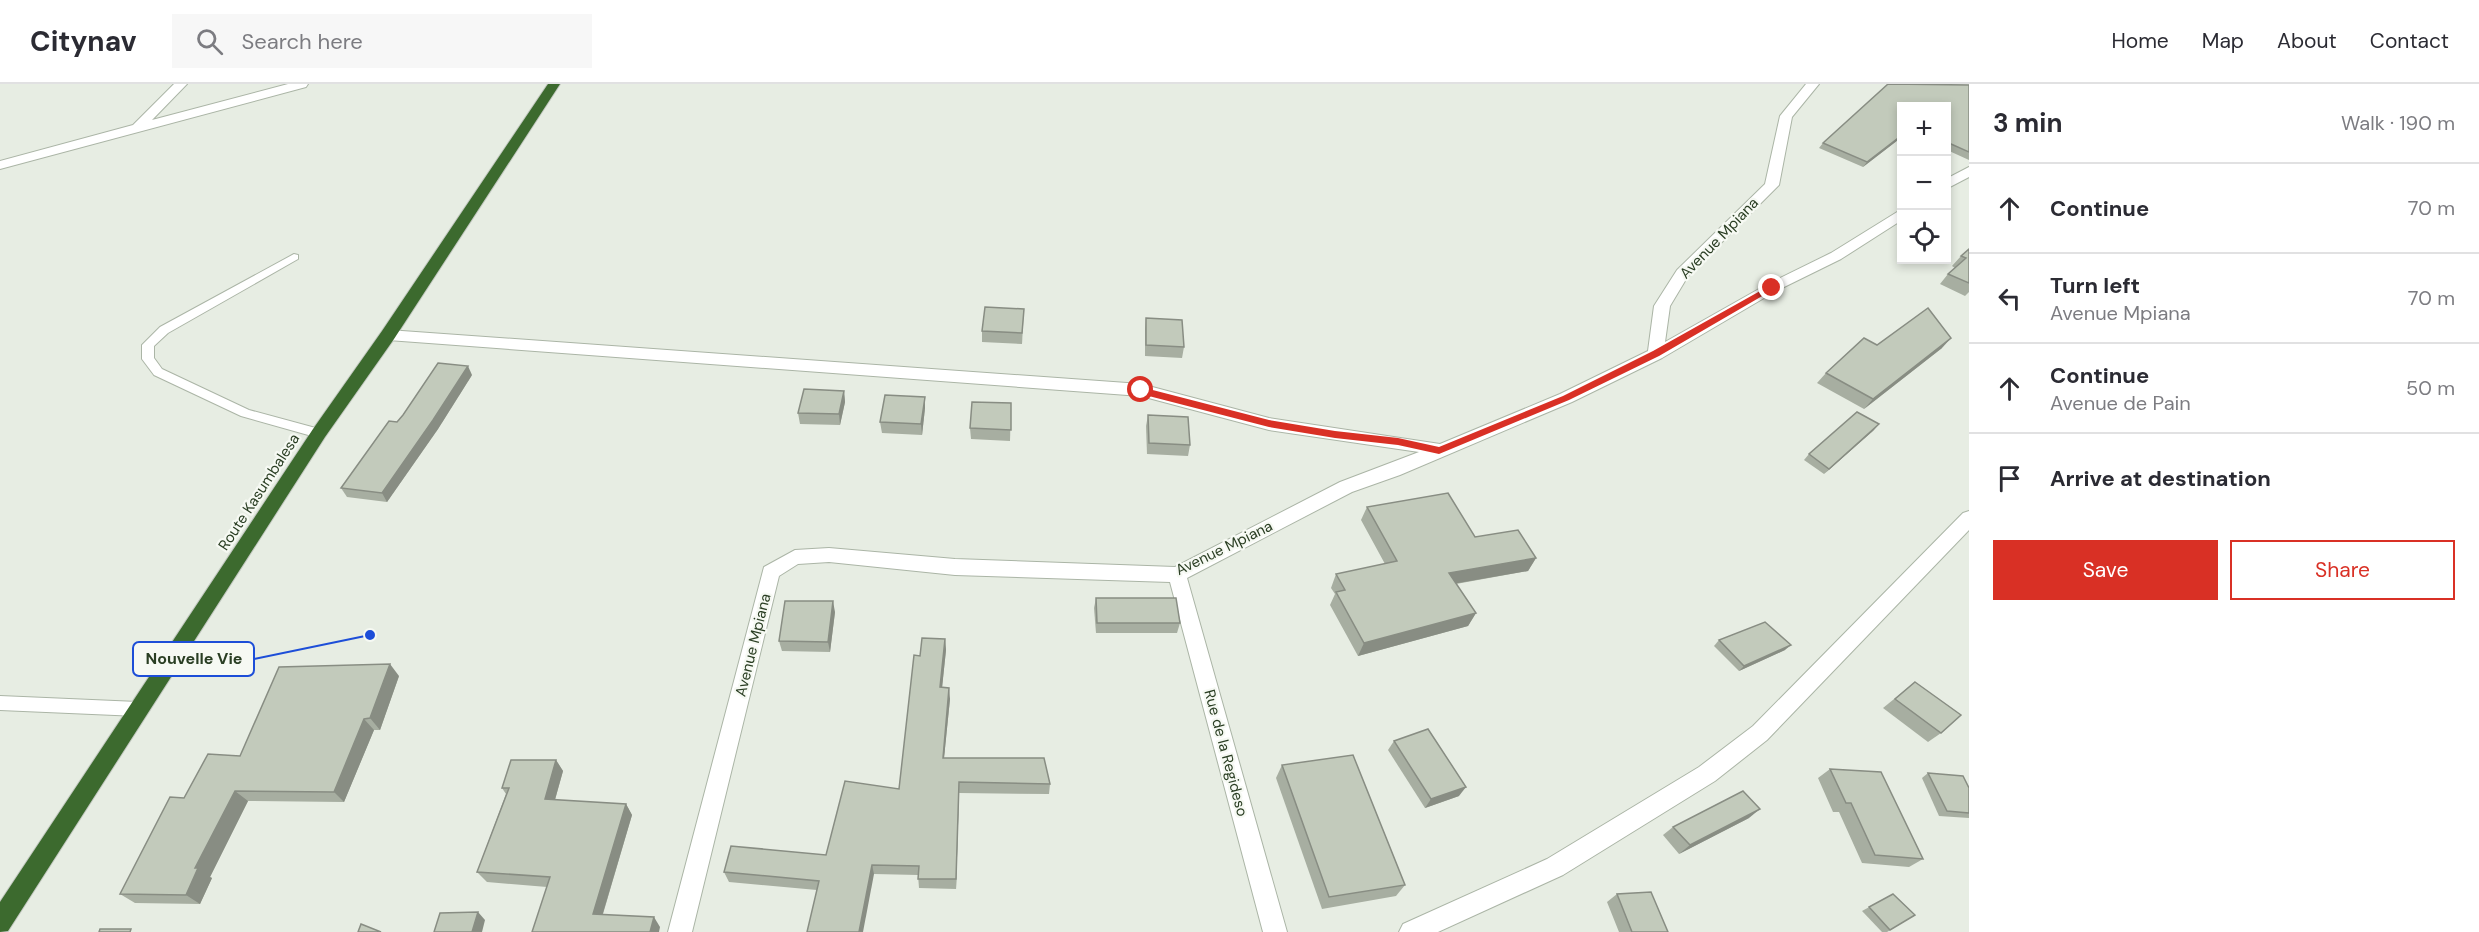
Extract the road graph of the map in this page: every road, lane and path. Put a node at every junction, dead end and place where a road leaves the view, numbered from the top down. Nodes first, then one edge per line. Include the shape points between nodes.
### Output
1 (181, 84) edge
2 (302, 84) edge
3 (554, 84) edge
4 (1814, 84) edge
5 (136, 129) junction
6 (0, 165) edge
7 (1969, 171) edge
8 (1951, 182) edge
9 (1897, 216) edge
10 (294, 257) dead end
11 (388, 335) junction
12 (1656, 354) junction
13 (319, 433) junction
14 (1439, 450) junction
15 (1969, 518) edge
16 (1177, 574) junction
17 (0, 703) edge
18 (138, 709) junction
19 (0, 923) edge
20 (680, 932) edge
21 (1275, 932) edge
22 (1411, 932) edge

1 - 5 street
2 - 5 street
3 - 11 highway, Route Kasumbalesa
4 - 12 street, Avenue Mpiana via 1786,116 1772,185 1682,273 1662,306
5 - 6 street
7 - 8 street
9 - 12 street via 1836,256
10 - 13 lane via 164,330 148,345 148,360 158,372 245,413
11 - 13 highway, Route Kasumbalesa
11 - 14 street via 1141,390 1269,423
12 - 14 street, Avenue Mpiana via 1566,398
13 - 18 highway, Route Kasumbalesa
14 - 16 street, Avenue Mpiana via 1346,487
15 - 22 street via 1760,734 1707,774 1555,867
16 - 20 street, Avenue Mpiana via 955,567 829,555 795,557 771,572
16 - 21 street, Rue de la Regideso
17 - 18 lane
18 - 19 highway, Route Kasumbalesa

